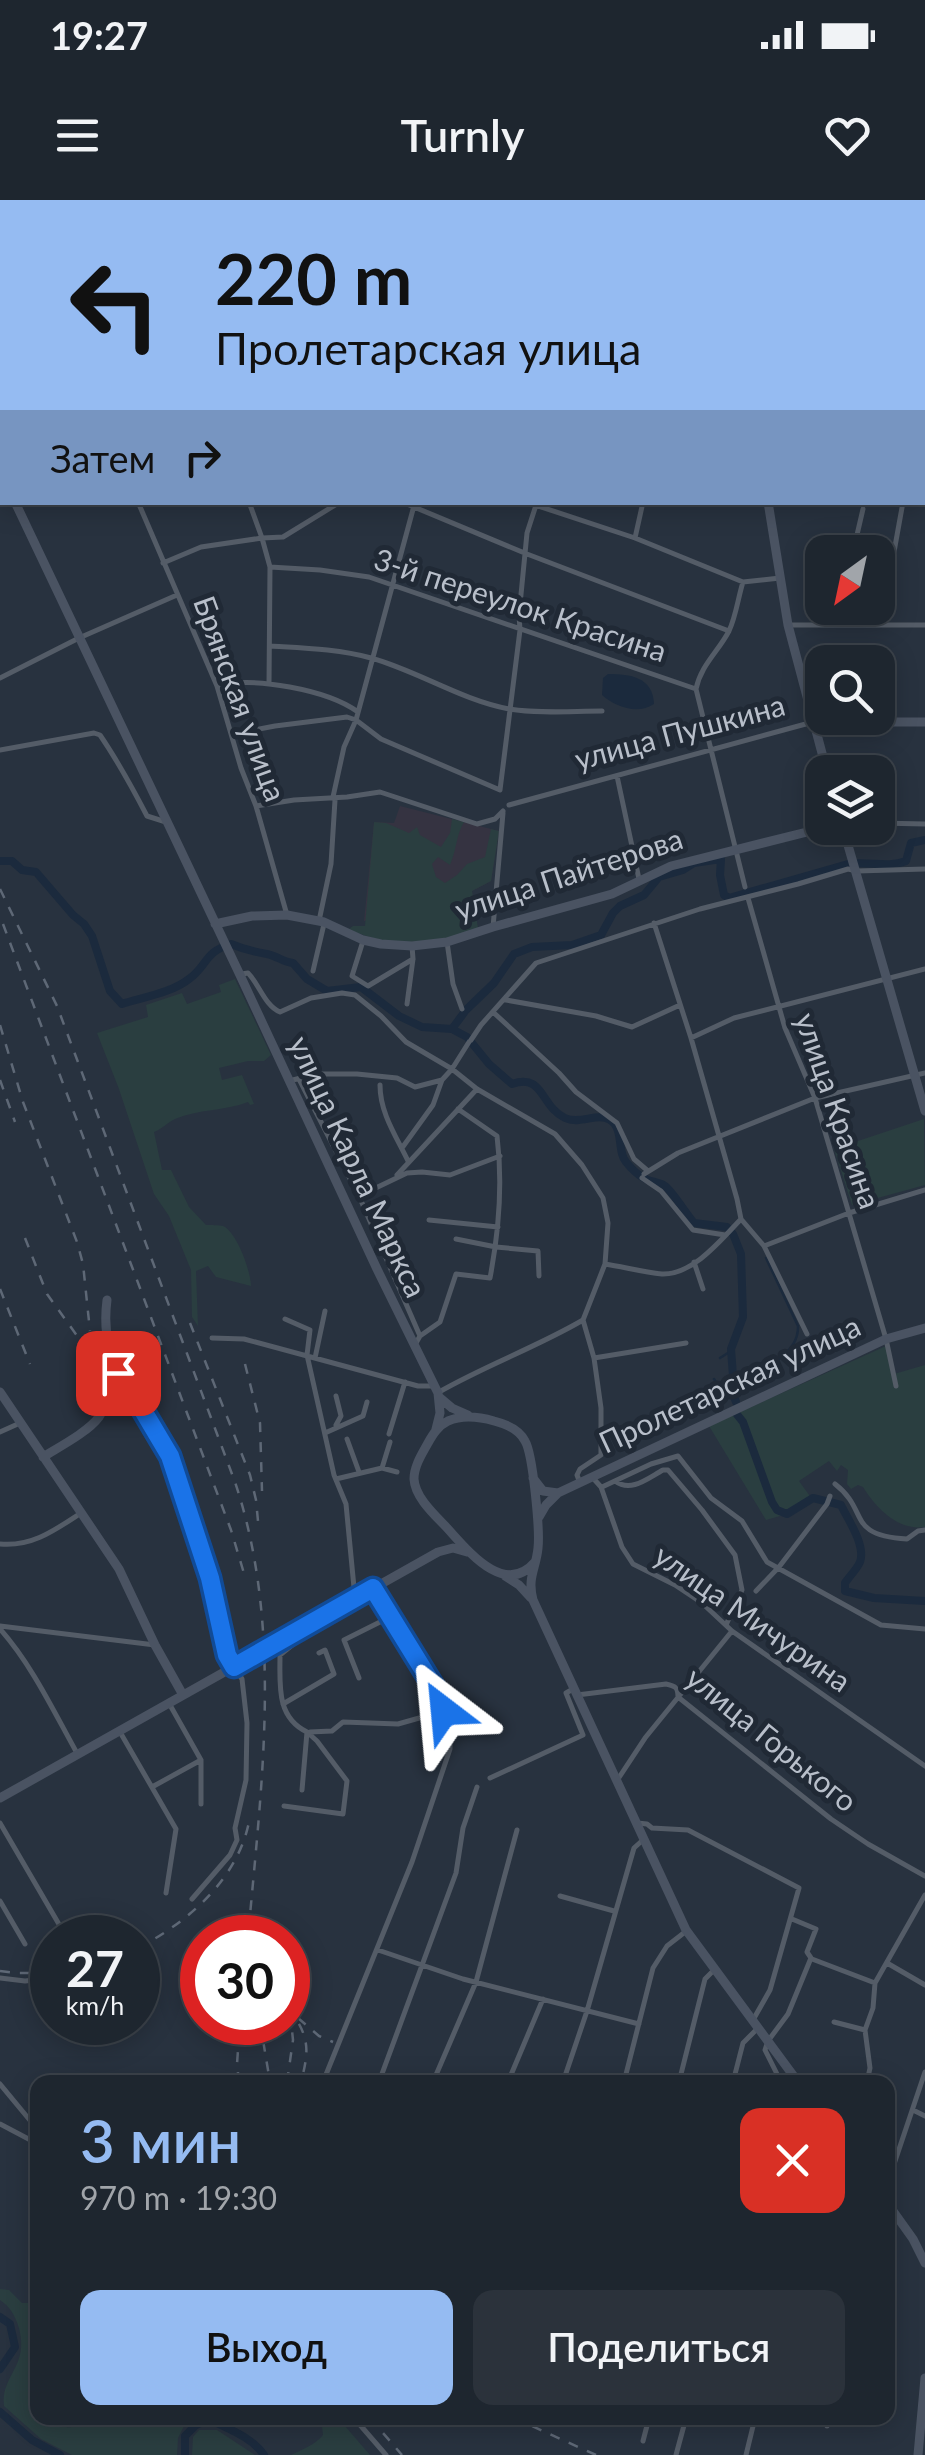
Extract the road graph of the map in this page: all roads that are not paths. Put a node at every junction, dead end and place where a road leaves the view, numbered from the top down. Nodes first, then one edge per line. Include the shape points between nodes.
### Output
1 (16, 505) edge
2 (139, 505) edge
3 (250, 505) edge
4 (335, 505) edge
5 (414, 505) edge
6 (537, 505) edge
7 (540, 505) edge
8 (642, 505) edge
9 (768, 505) edge
10 (903, 505) edge
11 (863, 509) dead end
12 (857, 535) edge
13 (262, 538) junction
14 (635, 538) junction
15 (895, 548) edge
16 (527, 554) junction
17 (163, 562) junction
18 (270, 567) junction
19 (780, 578) junction
20 (742, 582) junction
21 (392, 586) junction
22 (178, 595) junction
23 (788, 624) junction
24 (805, 624) edge
25 (895, 624) edge
26 (925, 625) edge
27 (520, 630) junction
28 (729, 631) junction
29 (79, 638) junction
30 (271, 646) junction
31 (372, 658) junction
32 (0, 678) edge
33 (270, 684) junction
34 (217, 686) junction
35 (696, 689) junction
36 (805, 691) edge
37 (510, 709) junction
38 (602, 711) dead end
39 (357, 716) junction
40 (895, 722) edge
41 (925, 722) edge
42 (805, 724) edge
43 (233, 734) junction
44 (0, 750) edge
45 (710, 752) junction
46 (617, 776) junction
47 (333, 797) junction
48 (256, 806) junction
49 (503, 811) junction
50 (166, 822) junction
51 (895, 824) edge
52 (925, 824) edge
53 (805, 832) edge
54 (848, 845) edge
55 (734, 850) junction
56 (855, 866) junction
57 (925, 870) edge
58 (639, 880) junction
59 (745, 887) dead end
60 (748, 898) junction
61 (286, 914) junction
62 (322, 921) junction
63 (654, 923) junction
64 (215, 924) junction
65 (492, 927) junction
66 (364, 940) junction
67 (447, 942) junction
68 (412, 946) junction
69 (413, 959) junction
70 (925, 969) edge
71 (313, 972) dead end
72 (240, 975) junction
73 (886, 978) junction
74 (506, 1000) junction
75 (408, 1004) dead end
76 (778, 1005) junction
77 (680, 1006) junction
78 (462, 1009) dead end
79 (493, 1012) junction
80 (691, 1038) junction
81 (452, 1069) junction
82 (920, 1074) edge
83 (294, 1080) junction
84 (442, 1080) junction
85 (380, 1085) dead end
86 (476, 1089) junction
87 (814, 1098) junction
88 (458, 1109) junction
89 (925, 1110) edge
90 (720, 1138) junction
91 (402, 1148) junction
92 (500, 1156) junction
93 (408, 1161) junction
94 (645, 1174) junction
95 (394, 1180) junction
96 (925, 1190) edge
97 (358, 1196) junction
98 (849, 1213) junction
99 (740, 1219) junction
100 (429, 1220) dead end
101 (498, 1228) junction
102 (725, 1235) junction
103 (456, 1239) dead end
104 (764, 1246) junction
105 (496, 1247) junction
106 (694, 1262) junction
107 (605, 1264) junction
108 (539, 1276) dead end
109 (702, 1289) dead end
110 (107, 1300) dead end
111 (325, 1311) dead end
112 (285, 1319) dead end
113 (584, 1320) junction
114 (925, 1328) edge
115 (807, 1334) dead end
116 (212, 1338) dead end
117 (886, 1339) junction
118 (417, 1341) junction
119 (686, 1342) dead end
120 (311, 1356) junction
121 (594, 1358) junction
122 (404, 1382) junction
123 (123, 1386) junction
124 (896, 1386) dead end
125 (0, 1392) edge
126 (437, 1392) junction
127 (336, 1396) dead end
128 (366, 1402) dead end
129 (476, 1418) junction
130 (20, 1424) junction
131 (334, 1428) junction
132 (0, 1432) edge
133 (435, 1432) junction
134 (325, 1434) junction
135 (389, 1434) dead end
136 (348, 1439) dead end
137 (390, 1442) dead end
138 (44, 1457) junction
139 (382, 1468) junction
140 (359, 1472) junction
141 (397, 1472) dead end
142 (533, 1476) junction
143 (593, 1477) junction
144 (336, 1479) junction
145 (615, 1481) junction
146 (580, 1483) junction
147 (835, 1484) dead end
148 (601, 1488) junction
149 (558, 1493) junction
150 (830, 1496) dead end
151 (81, 1514) junction
152 (538, 1519) junction
153 (442, 1523) junction
154 (925, 1530) edge
155 (0, 1544) edge
156 (438, 1552) junction
157 (469, 1554) junction
158 (535, 1562) junction
159 (779, 1568) junction
160 (499, 1572) junction
161 (373, 1588) junction
162 (756, 1591) dead end
163 (356, 1598) junction
164 (533, 1600) junction
165 (390, 1617) junction
166 (726, 1626) junction
167 (0, 1628) edge
168 (925, 1629) edge
169 (732, 1631) junction
170 (290, 1636) junction
171 (155, 1645) junction
172 (319, 1653) dead end
173 (236, 1665) junction
174 (359, 1678) dead end
175 (694, 1678) junction
176 (674, 1686) junction
177 (575, 1692) junction
178 (183, 1695) junction
179 (678, 1697) junction
180 (169, 1703) junction
181 (283, 1704) junction
182 (444, 1711) junction
183 (119, 1730) junction
184 (307, 1732) junction
185 (78, 1755) junction
186 (201, 1760) junction
187 (925, 1766) edge
188 (490, 1778) dead end
189 (616, 1782) junction
190 (152, 1786) junction
191 (477, 1787) dead end
192 (302, 1790) dead end
193 (0, 1798) edge
194 (201, 1804) dead end
195 (284, 1806) dead end
196 (0, 1823) edge
197 (636, 1823) junction
198 (517, 1830) dead end
199 (644, 1839) junction
200 (925, 1876) edge
201 (166, 1893) dead end
202 (925, 1895) edge
203 (560, 1896) dead end
204 (192, 1898) dead end
205 (0, 1901) edge
206 (614, 1911) junction
207 (54, 1915) edge
208 (792, 1918) junction
209 (686, 1930) junction
210 (24, 1944) dead end
211 (378, 1950) junction
212 (811, 1958) junction
213 (887, 1963) junction
214 (424, 1964) junction
215 (714, 1970) junction
216 (0, 1978) edge
217 (30, 1980) edge
218 (476, 1982) junction
219 (874, 1983) junction
220 (925, 1986) edge
221 (544, 1999) junction
222 (588, 2011) junction
223 (834, 2022) dead end
224 (638, 2024) junction
225 (756, 2024) junction
226 (865, 2030) junction
227 (768, 2041) junction
228 (925, 2072) edge
229 (326, 2075) edge
230 (381, 2075) edge
231 (436, 2075) edge
232 (511, 2075) edge
233 (565, 2075) edge
234 (626, 2075) edge
235 (680, 2075) edge
236 (735, 2075) edge
237 (778, 2075) edge
238 (793, 2075) edge
239 (868, 2075) edge
240 (0, 2084) edge
241 (913, 2110) junction
242 (925, 2116) edge
243 (30, 2120) edge
244 (0, 2124) edge
245 (30, 2140) edge
246 (895, 2162) edge
247 (895, 2214) edge
248 (925, 2238) edge
249 (913, 2239) junction
250 (925, 2263) edge
251 (925, 2378) edge
252 (360, 2425) edge
253 (646, 2425) edge
254 (684, 2425) edge
255 (753, 2425) edge
256 (643, 2441) dead end
257 (386, 2455) edge
258 (676, 2455) edge
259 (746, 2455) edge
260 (918, 2455) edge

1 - 29 main road
2 - 17 street, Брянская улица
3 - 13 street
4 - 13 street via 284,537
5 - 16 street
5 - 21 street
6 - 16 street
7 - 14 street
8 - 14 street
9 - 19 main road
10 - 15 street
11 - 12 street
13 - 17 street via 201,547
13 - 18 street
14 - 20 street
16 - 27 street
16 - 28 street
17 - 22 street, Брянская улица
18 - 21 street, 3-й переулок Красина via 369,577
18 - 30 street
19 - 20 street
19 - 23 main road
20 - 28 street
21 - 27 street, 3-й переулок Красина
21 - 31 street
22 - 29 street
22 - 34 street, Брянская улица
23 - 24 street
23 - 36 main road
25 - 26 street
27 - 35 street, 3-й переулок Красина
27 - 37 street
28 - 35 street
29 - 32 street
29 - 50 main road
30 - 31 street
30 - 33 street
31 - 37 street
31 - 39 street
33 - 34 street
33 - 39 street via 324,695
34 - 43 street, Брянская улица
35 - 45 street
37 - 38 street
37 - 39 street via 500,790 381,739
39 - 43 street
39 - 47 street
40 - 41 main road, улица Пушкина
42 - 45 street, улица Пушкина
43 - 48 street, Брянская улица
44 - 50 street via 100,735 147,816
45 - 46 street, улица Пушкина
45 - 55 street
46 - 49 street, улица Пушкина
46 - 58 street
47 - 48 street
47 - 49 street via 380,792 477,824
47 - 62 street
48 - 61 street, Брянская улица
49 - 65 street
50 - 64 main road
51 - 52 street
53 - 55 main road, улица Пайтерова
54 - 56 main road
55 - 58 main road, улица Пайтерова
55 - 59 street
56 - 57 street
56 - 60 street
56 - 73 main road
58 - 65 main road, улица Пайтерова via 612,894
60 - 63 street
60 - 76 street, улица Красина
61 - 62 main road, улица Пайтерова
61 - 64 main road, улица Пайтерова
62 - 66 main road, улица Пайтерова
62 - 71 street
63 - 74 street via 536,963
63 - 77 street
64 - 72 main road, улица Карла Маркса
65 - 67 main road, улица Пайтерова
66 - 68 main road, улица Пайтерова
66 - 69 street via 352,976 368,986
67 - 68 main road, улица Пайтерова
67 - 78 street
68 - 69 street
69 - 75 street
70 - 73 street
72 - 81 street via 248,973 280,1012 310,998 355,995 406,1042
72 - 83 main road, улица Карла Маркса
73 - 76 street
73 - 82 main road
74 - 77 street via 632,1027
74 - 79 street
76 - 80 street
76 - 87 street, улица Красина
77 - 80 street
79 - 81 street
79 - 94 street via 617,1123
80 - 90 street
81 - 84 street
81 - 86 street
82 - 87 street
82 - 89 main road
83 - 84 street via 379,1076 415,1087
83 - 97 street, улица Карла Маркса
83 - 118 main road, улица Карла Маркса
84 - 91 street
85 - 91 street via 380,1101
86 - 88 street
86 - 107 street via 555,1134 582,1165 603,1198
87 - 90 street
87 - 98 street, улица Красина
88 - 92 street via 496,1136
88 - 93 street
90 - 94 street
90 - 99 street
91 - 93 street
92 - 95 street via 450,1175 407,1173
92 - 101 street
93 - 95 street
94 - 102 street via 641,1180 662,1191 693,1230
95 - 97 street
96 - 98 street
97 - 118 street, улица Карла Маркса
98 - 104 street
98 - 117 street, улица Красина
99 - 102 street
99 - 104 street
100 - 101 street
101 - 105 street
102 - 106 street
103 - 105 street
104 - 115 street
105 - 108 street via 538,1251
105 - 118 street via 490,1278 456,1274 440,1322
106 - 107 street via 664,1274
106 - 109 street
107 - 113 street
110 - 123 main road via 106,1335
111 - 120 street
112 - 120 street via 310,1330
113 - 121 street
113 - 126 street
114 - 117 main road, Пролетарская улица
116 - 120 street
117 - 124 street, улица Красина
117 - 143 main road, Пролетарская улица
118 - 126 main road, улица Карла Маркса
119 - 121 street
120 - 122 street
120 - 134 street
121 - 146 street via 601,1456 580,1469
122 - 126 street
122 - 135 street
123 - 138 main road via 114,1388 95,1421
123 - 173 main road via 170,1456 227,1655
125 - 130 main road
126 - 129 main road
126 - 133 main road
127 - 131 street via 341,1416
128 - 131 street via 363,1416
129 - 133 main road via 452,1420
129 - 142 main road via 520,1434
130 - 132 street
130 - 138 main road
131 - 134 street
133 - 153 main road via 414,1478
134 - 144 street
136 - 140 street
137 - 139 street
138 - 151 main road
139 - 140 street
139 - 141 street
140 - 144 street
142 - 149 main road via 543,1492
142 - 152 main road
143 - 146 main road, Пролетарская улица
143 - 148 street, улица Мичурина
144 - 163 street via 346,1504
145 - 148 street
145 - 159 street via 678,1456
145 - 166 street via 631,1487 668,1470 702,1510 738,1566 742,1590
146 - 149 main road, Пролетарская улица
147 - 154 street via 876,1535 907,1539
148 - 166 street, улица Мичурина via 630,1561 702,1603
149 - 152 main road, Пролетарская улица
150 - 159 street
151 - 155 street via 38,1540
151 - 171 main road via 120,1569
152 - 158 main road
153 - 156 main road via 446,1536
153 - 157 main road
156 - 157 main road
156 - 161 main road
157 - 160 main road
158 - 160 main road via 515,1575
158 - 164 main road
159 - 162 street
159 - 168 street via 881,1624
160 - 164 main road
161 - 163 main road
161 - 165 street
163 - 170 main road
164 - 177 main road
165 - 174 street via 344,1640
165 - 182 street
166 - 169 street, улица Мичурина
167 - 171 street
167 - 185 street
169 - 175 street
169 - 187 street, улица Мичурина
170 - 173 main road
170 - 181 street via 296,1642 280,1655
171 - 178 main road
172 - 181 street via 325,1650 334,1674
173 - 178 main road
173 - 204 street via 247,1722 238,1840
175 - 176 street
175 - 179 street
176 - 177 street, улица Горького
176 - 179 street, улица Горького
177 - 188 street via 566,1693 583,1735
177 - 189 main road
178 - 180 main road
179 - 189 street
179 - 200 street, улица Горького via 831,1819
180 - 183 main road
180 - 186 street
181 - 184 street
182 - 184 street via 398,1724 344,1722 332,1731
182 - 211 street via 450,1750 444,1772
183 - 185 main road
183 - 190 street
184 - 192 street
184 - 195 street via 347,1781 343,1814
185 - 193 main road
186 - 190 street
186 - 194 street
189 - 197 main road
190 - 201 street via 176,1829
191 - 214 street
196 - 207 street
197 - 199 main road
197 - 208 street via 688,1830 799,1888
198 - 218 street
199 - 206 street via 634,1848
199 - 209 main road
202 - 213 street
203 - 206 street
205 - 210 street
206 - 222 street
208 - 212 street via 816,1929
208 - 225 street
209 - 215 main road
209 - 224 street via 653,1968
211 - 214 street
211 - 229 street
212 - 219 street
212 - 227 street via 788,2014
213 - 219 street
213 - 220 street
214 - 218 street
214 - 230 street
215 - 225 main road
215 - 235 street via 705,1979
216 - 217 street
218 - 221 street
218 - 231 street
219 - 226 street
221 - 222 street
221 - 232 street
222 - 224 street
222 - 233 street
223 - 226 street
224 - 234 street
225 - 227 main road
225 - 236 street
226 - 239 street
227 - 237 street via 765,2050
227 - 238 main road
228 - 241 street
240 - 243 street
241 - 242 street
241 - 246 street
244 - 245 street
247 - 249 main road
248 - 249 main road
249 - 250 main road
251 - 260 main road
252 - 257 street
253 - 256 street
254 - 258 street
255 - 259 street

